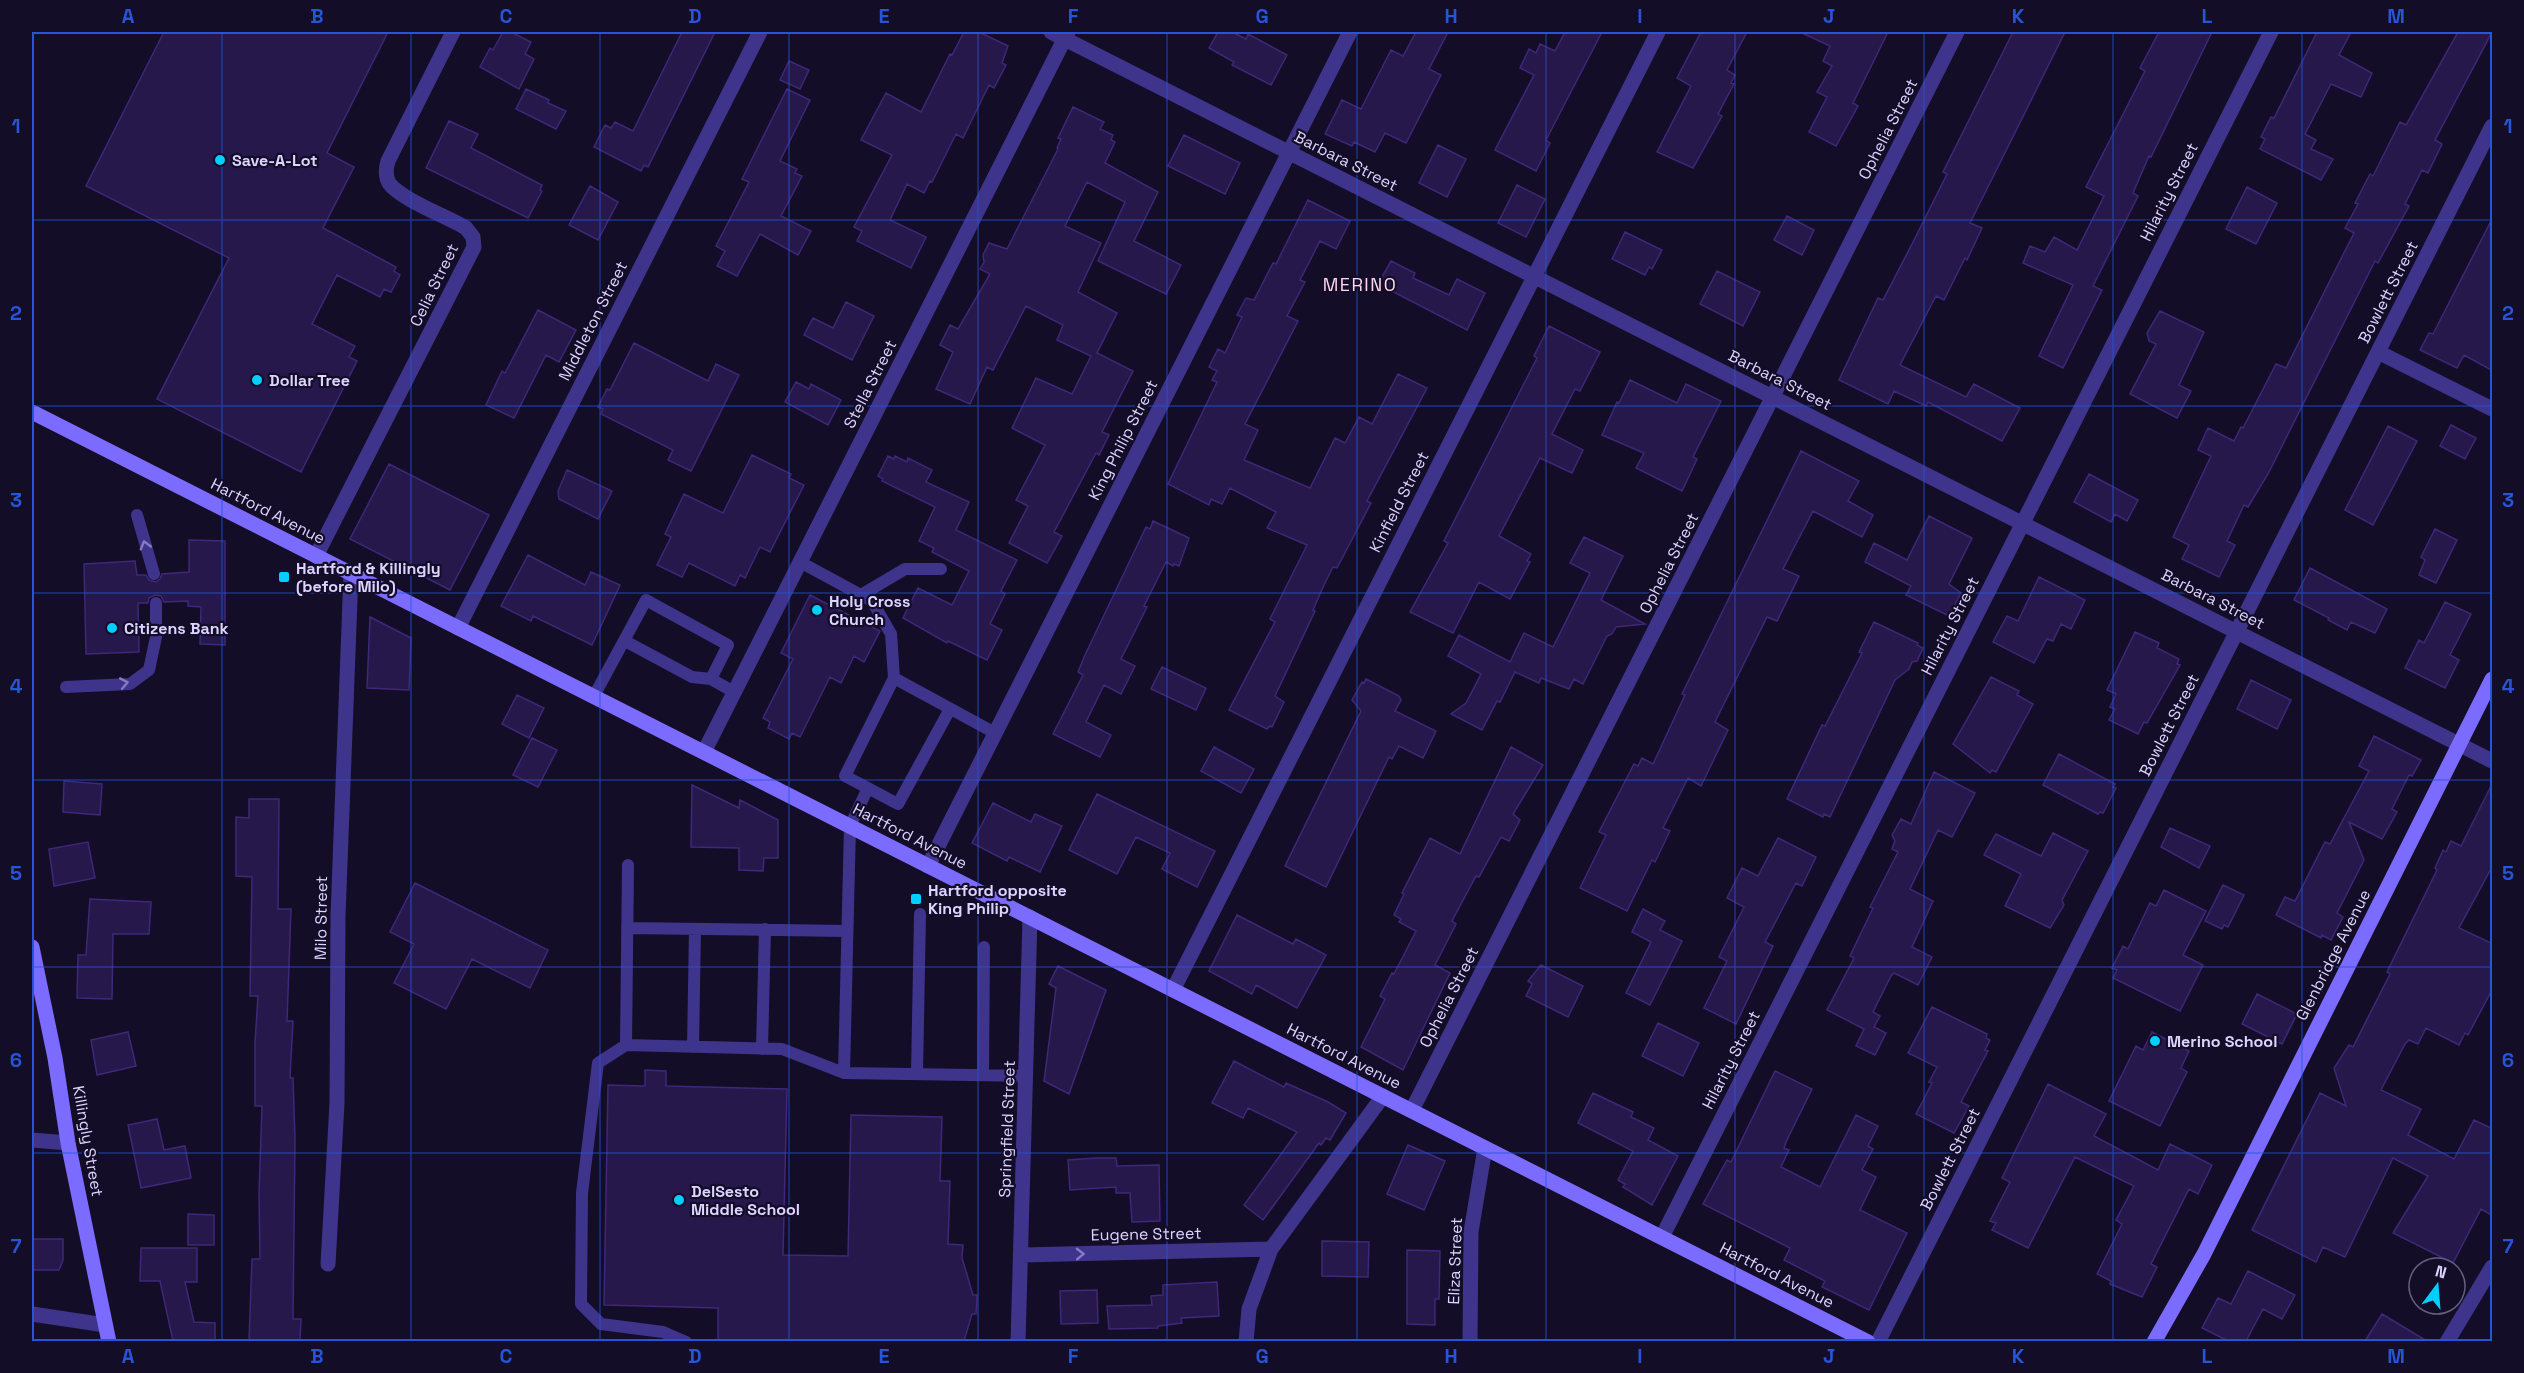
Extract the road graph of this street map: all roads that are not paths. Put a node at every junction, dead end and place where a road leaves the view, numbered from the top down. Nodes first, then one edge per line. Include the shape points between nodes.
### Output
1 (453, 32) edge
2 (760, 32) edge
3 (1350, 32) edge
4 (1658, 32) edge
5 (1957, 32) edge
6 (2271, 32) edge
7 (1061, 34) edge
8 (2493, 126) edge
9 (1289, 152) junction
10 (1534, 276) junction
11 (2378, 352) junction
12 (1773, 397) junction
13 (2493, 410) edge
14 (32, 412) edge
15 (137, 515) dead end
16 (2023, 523) junction
17 (316, 556) junction
18 (800, 562) junction
19 (941, 569) dead end
20 (351, 573) junction
21 (154, 574) dead end
22 (861, 595) junction
23 (156, 603) dead end
24 (458, 628) junction
25 (2237, 632) junction
26 (625, 641) junction
27 (894, 678) junction
28 (711, 679) junction
29 (2493, 679) edge
30 (66, 687) dead end
31 (734, 692) junction
32 (594, 696) junction
33 (950, 709) junction
34 (995, 733) junction
35 (2460, 744) junction
36 (704, 752) junction
37 (2493, 761) edge
38 (868, 788) junction
39 (850, 826) junction
40 (627, 865) dead end
41 (928, 866) junction
42 (920, 914) dead end
43 (1030, 917) junction
44 (627, 928) junction
45 (695, 929) junction
46 (765, 929) junction
47 (847, 931) junction
48 (32, 947) edge
49 (984, 948) dead end
50 (1173, 990) junction
51 (36, 992) edge
52 (626, 1045) junction
53 (693, 1047) junction
54 (762, 1049) junction
55 (844, 1073) junction
56 (916, 1074) junction
57 (983, 1076) junction
58 (1027, 1076) junction
59 (1383, 1096) junction
60 (1412, 1110) junction
61 (32, 1140) edge
62 (68, 1143) junction
63 (1485, 1148) junction
64 (1662, 1237) junction
65 (1271, 1249) junction
66 (1022, 1256) junction
67 (328, 1264) dead end
68 (2493, 1267) edge
69 (32, 1314) edge
70 (105, 1325) junction
71 (2453, 1340) edge
72 (109, 1341) edge
73 (686, 1341) edge
74 (1018, 1341) edge
75 (1246, 1341) edge
76 (1470, 1341) edge
77 (1868, 1341) edge
78 (1878, 1341) edge
79 (2154, 1341) edge

1 - 17 street, Celia Street via 388,161 386,175 400,193 466,228 474,247
2 - 24 street, Middleton Street
3 - 9 street, King Philip Street
4 - 10 street, Kinfield Street
5 - 12 street, Ophelia Street
6 - 16 street, Hilarity Street
7 - 9 street, Barbara Street
7 - 18 street, Stella Street
8 - 11 street, Bowlett Street
9 - 10 street, Barbara Street
9 - 34 street, King Philip Street
10 - 12 street, Barbara Street
10 - 50 street, Kinfield Street
11 - 13 street
11 - 25 street, Bowlett Street
12 - 16 street, Barbara Street
12 - 60 street, Ophelia Street
14 - 17 main road, Hartford Avenue
21 -> 15 lane
16 - 25 street, Barbara Street
16 - 64 street, Hilarity Street
17 - 20 main road, Hartford Avenue
18 - 22 lane
18 - 31 street, Stella Street
19 - 22 lane via 905,569
20 - 24 main road, Hartford Avenue
20 - 67 street, Milo Street via 338,916 337,1103
22 - 27 lane via 872,601 891,634
30 -> 23 lane via 130,684 149,670 156,637
24 - 32 main road, Hartford Avenue
25 - 35 street, Barbara Street
25 - 78 street, Bowlett Street
26 - 28 lane via 692,677
26 - 28 lane via 646,600 728,645
26 - 32 lane
27 - 33 lane
27 - 38 lane via 845,776
28 - 31 lane
29 - 35 main road, Glenbridge Avenue
31 - 36 street, Stella Street
32 - 36 main road, Hartford Avenue
33 - 34 lane
33 - 38 lane via 898,804
34 - 41 street, King Philip Street
35 - 37 street, Barbara Street
35 - 79 main road, Glenbridge Avenue via 2204,1254
36 - 39 main road, Hartford Avenue
38 - 39 lane
39 - 41 main road, Hartford Avenue
39 - 47 lane
40 - 44 lane
41 - 43 main road, Hartford Avenue
42 - 56 lane
43 - 50 main road, Hartford Avenue
43 - 58 street, Springfield Street
44 - 45 lane
44 - 52 lane
45 - 46 lane
45 - 53 lane
46 - 47 lane
46 - 54 lane
47 - 55 lane
48 - 51 main road, Killingly Street
49 - 57 lane
50 - 59 main road, Hartford Avenue
51 - 62 main road, Killingly Street via 55,1058
52 - 53 lane
52 - 73 lane via 598,1063 582,1193 581,1305 601,1324 663,1332
53 - 54 lane
54 - 55 lane via 782,1049
55 - 56 lane
56 - 57 lane
57 - 58 lane
58 - 66 street, Springfield Street
59 - 60 main road, Hartford Avenue
59 - 65 street
60 - 63 main road, Hartford Avenue
61 - 62 street
62 - 70 main road, Killingly Street
63 - 64 main road, Hartford Avenue
63 - 76 street, Eliza Street via 1471,1232
64 - 77 main road, Hartford Avenue
66 -> 65 street, Eugene Street
65 - 75 street via 1249,1309
66 - 74 street, Springfield Street
68 - 71 street
69 - 70 street
70 - 72 main road, Killingly Street

